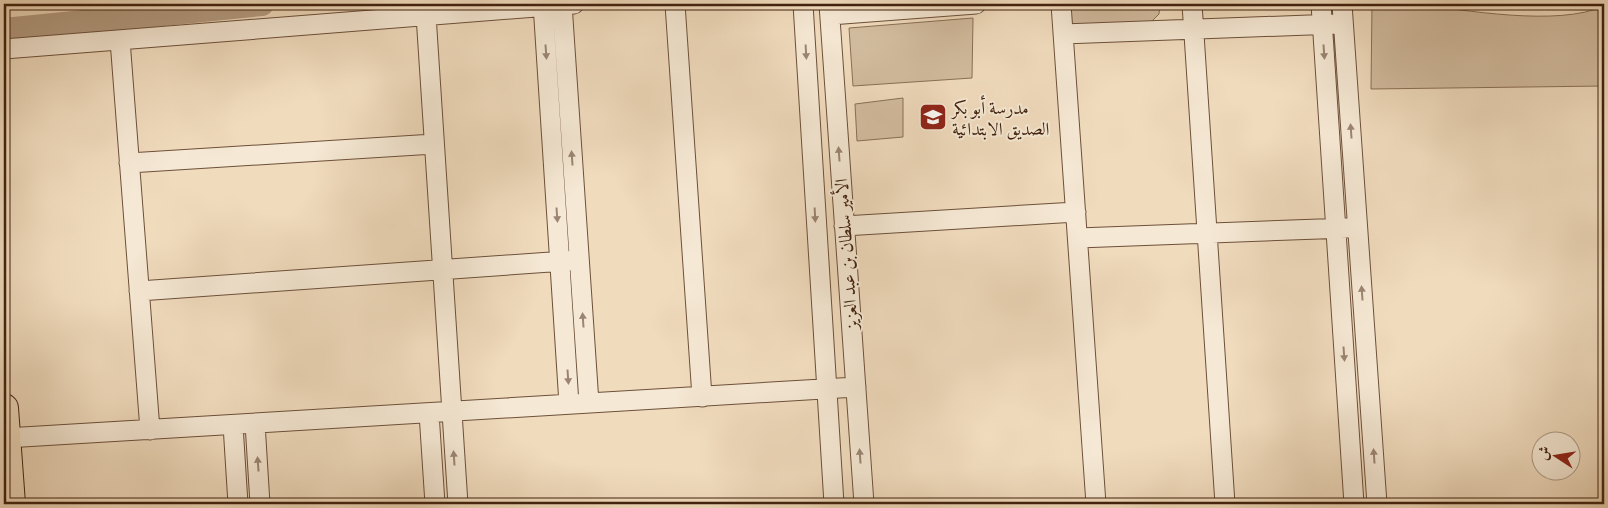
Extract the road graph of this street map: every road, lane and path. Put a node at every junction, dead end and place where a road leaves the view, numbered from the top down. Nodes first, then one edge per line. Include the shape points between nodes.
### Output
1 (566, 4) edge
2 (675, 4) edge
3 (803, 4) edge
4 (976, 4) edge
5 (1061, 4) edge
6 (1192, 4) edge
7 (1321, 4) edge
8 (1342, 4) edge
9 (543, 5) edge
10 (829, 9) edge
11 (357, 12) edge
12 (426, 15) junction
13 (1322, 24) junction
14 (1344, 24) junction
15 (1193, 29) junction
16 (1063, 34) junction
17 (120, 40) junction
18 (4, 49) edge
19 (434, 144) junction
20 (129, 163) junction
21 (1076, 212) junction
22 (844, 226) junction
23 (1358, 228) junction
24 (1336, 229) junction
25 (1207, 234) junction
26 (1078, 238) junction
27 (579, 260) junction
28 (560, 261) junction
29 (442, 270) junction
30 (139, 291) junction
31 (856, 387) junction
32 (826, 389) junction
33 (702, 397) junction
34 (589, 403) junction
35 (570, 404) junction
36 (4, 408) edge
37 (451, 412) junction
38 (429, 413) junction
39 (255, 423) junction
40 (233, 424) junction
41 (150, 430) junction
42 (6, 438) junction
43 (11, 504) edge
44 (238, 504) edge
45 (260, 504) edge
46 (435, 504) edge
47 (458, 504) edge
48 (834, 504) edge
49 (864, 504) edge
50 (1096, 504) edge
51 (1225, 504) edge
52 (1354, 504) edge
53 (1377, 504) edge

1 - 9 street
27 -> 1 street
2 - 33 street
3 -> 32 street, الأمير سلطان بن عبد العزيز
4 - 10 street
5 - 16 street
6 - 15 street
7 - 13 street
8 - 14 street
9 - 12 street
9 -> 28 street
22 -> 10 street, الأمير سلطان بن عبد العزيز
11 - 12 street
11 - 17 street
12 - 19 street
13 - 14 street
13 - 15 street
13 -> 24 street
23 -> 14 street
15 - 16 street
15 - 25 street
16 - 21 street
17 - 18 street
17 - 20 street
19 - 20 street
19 - 29 street
20 - 30 street
21 - 22 street
21 - 26 street
22 - 31 street, الأمير سلطان بن عبد العزيز
23 - 24 street
53 -> 23 street
24 - 25 street
24 -> 52 street
25 - 26 street
25 - 51 street
26 - 50 street
27 - 28 street
34 -> 27 street
28 - 29 street
28 -> 35 street
29 - 30 street
29 - 37 street
30 - 41 street
31 - 32 street
49 -> 31 street, الأمير سلطان بن عبد العزيز
32 - 33 street
32 - 48 street, الأمير سلطان بن عبد العزيز
33 - 34 street
34 - 35 street
35 - 37 street
36 - 42 highway
37 - 38 street
47 -> 37 street
38 - 39 street
38 - 46 street
39 - 40 street
45 -> 39 street
40 - 41 street
40 - 44 street
41 - 42 street
42 - 43 highway

